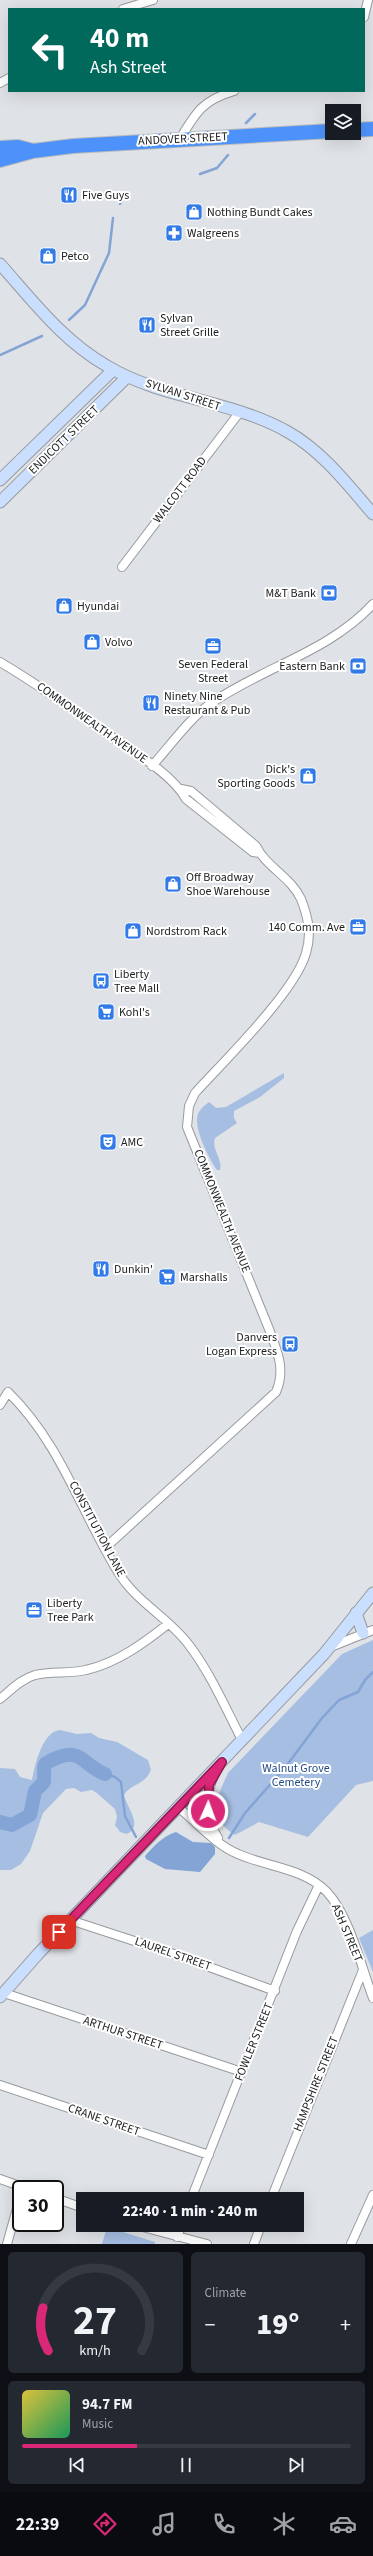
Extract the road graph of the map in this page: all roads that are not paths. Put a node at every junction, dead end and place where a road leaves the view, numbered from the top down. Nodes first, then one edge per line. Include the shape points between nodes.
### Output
1 (153, 0) edge
2 (368, 0) edge
3 (126, 8) edge
4 (365, 13) edge
5 (231, 92) edge
6 (373, 128) edge
7 (361, 129) edge
8 (325, 131) edge
9 (180, 139) junction
10 (0, 148) edge
11 (33, 151) junction
12 (0, 160) edge
13 (0, 264) edge
14 (93, 357) junction
15 (113, 370) junction
16 (127, 377) junction
17 (100, 382) junction
18 (239, 413) junction
19 (54, 427) junction
20 (65, 439) junction
21 (0, 480) edge
22 (0, 502) edge
23 (373, 514) edge
24 (122, 567) dead end
25 (373, 604) edge
26 (0, 662) edge
27 (152, 766) junction
28 (0, 1405) edge
29 (105, 1548) junction
30 (373, 1593) edge
31 (356, 1613) junction
32 (168, 1624) junction
33 (368, 1632) edge
34 (324, 1654) junction
35 (0, 1699) edge
36 (242, 1740) junction
37 (222, 1762) junction
38 (178, 1807) junction
39 (220, 1842) junction
40 (318, 1885) junction
41 (70, 1920) junction
42 (363, 1970) junction
43 (275, 1991) junction
44 (2, 1995) edge
45 (373, 1998) edge
46 (242, 2072) junction
47 (0, 2085) edge
48 (209, 2155) junction
49 (0, 2179) edge
50 (12, 2184) edge
51 (194, 2192) edge
52 (274, 2192) edge
53 (373, 2195) edge
54 (64, 2201) edge
55 (76, 2206) edge
56 (12, 2228) edge
57 (160, 2232) edge
58 (179, 2232) edge
59 (258, 2232) edge
60 (177, 2237) junction
61 (7, 2244) edge
62 (207, 2244) edge
63 (254, 2244) edge
64 (351, 2244) edge

1 - 3 street
2 - 4 street
5 - 9 street via 214,97 195,114
6 - 7 highway
8 - 9 highway, ANDOVER STREET
9 - 11 highway, ANDOVER STREET via 100,143
10 - 11 highway, ANDOVER STREET via 18,147
11 - 12 highway, ANDOVER STREET
13 - 14 main road, SYLVAN STREET via 73,344
14 - 15 main road, SYLVAN STREET
14 - 17 main road
15 - 16 main road, SYLVAN STREET
15 - 17 main road, ENDICOTT STREET
16 - 18 main road, SYLVAN STREET
16 - 20 main road, ENDICOTT STREET
17 - 19 main road, ENDICOTT STREET
18 - 23 main road, SYLVAN STREET via 272,424 306,445 325,461
18 - 24 street, WALCOTT ROAD
19 - 20 main road
19 - 21 main road, ENDICOTT STREET
20 - 22 main road, ENDICOTT STREET
25 - 27 street via 359,619 333,637 209,704
26 - 27 street, COMMONWEALTH AVENUE via 38,685
27 - 29 street, COMMONWEALTH AVENUE via 181,789 186,799 253,852 260,854 291,882 308,917 310,935 300,969 283,994 195,1093 189,1106 187,1127 279,1357 280,1381 276,1392 268,1400
28 - 29 street, CONSTITUTION LANE via 8,1392 32,1418 58,1455
29 - 32 street, CONSTITUTION LANE via 130,1590
30 - 31 main road, ASH STREET
31 - 33 main road
31 - 34 main road, ASH STREET
32 - 35 street via 133,1650 115,1659 87,1670 36,1675 22,1681
32 - 36 street, CONSTITUTION LANE via 189,1644
33 - 34 street via 340,1642
34 - 36 main road, ASH STREET
36 - 37 main road, ASH STREET
37 - 38 main road, ASH STREET
37 - 39 street, ASH STREET via 209,1785 208,1797 209,1821
38 - 39 street, ASH STREET
38 - 41 main road
39 - 40 street, ASH STREET via 239,1855 295,1873
40 - 42 street, ASH STREET via 338,1908
40 - 43 street, FOWLER STREET via 297,1931
41 - 43 street, LAUREL STREET via 172,1953
41 - 44 main road
42 - 45 street, ASH STREET
42 - 52 street, HAMPSHIRE STREET
43 - 46 street, FOWLER STREET
44 - 46 street, ARTHUR STREET
46 - 48 street, FOWLER STREET
47 - 48 street, CRANE STREET
48 - 51 street, FOWLER STREET
49 - 50 street
53 - 64 street
54 - 55 street
56 - 61 street
57 - 60 street
58 - 60 street
59 - 63 street
60 - 62 street

